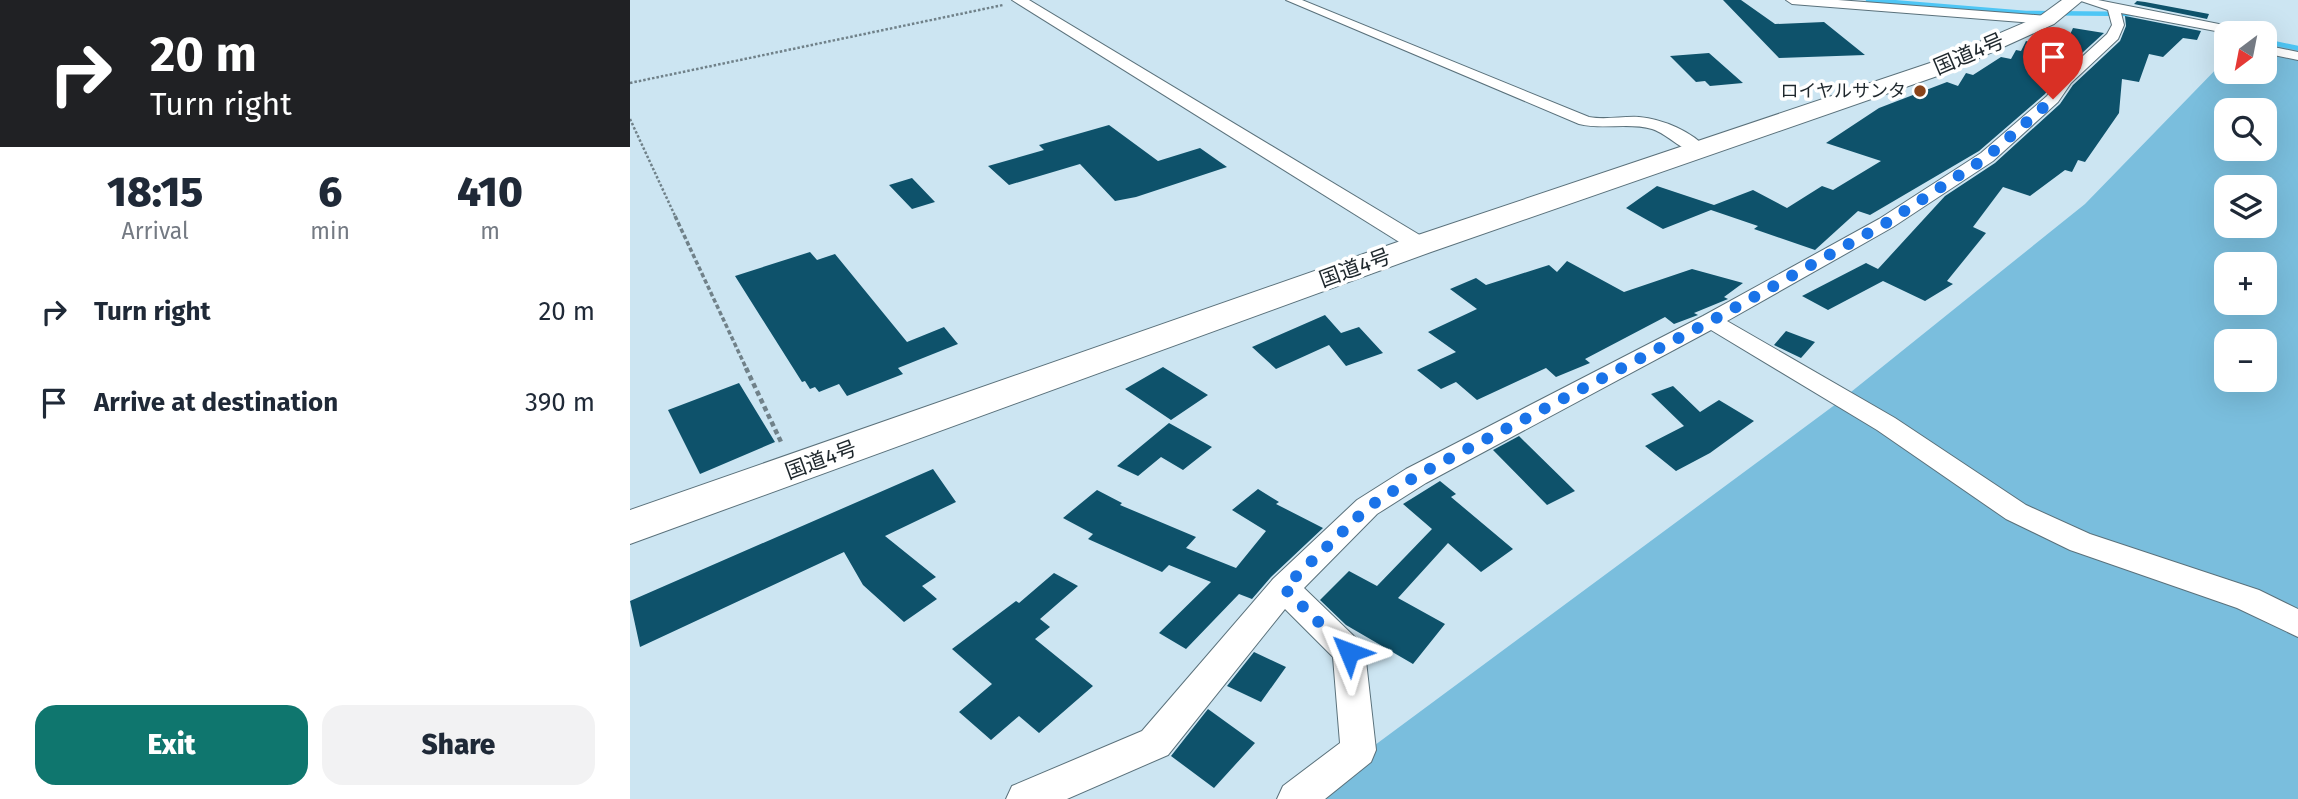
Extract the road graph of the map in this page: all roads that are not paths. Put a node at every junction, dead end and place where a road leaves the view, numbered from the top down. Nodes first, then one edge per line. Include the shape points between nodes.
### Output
1 (1023, 0) edge
2 (1292, 0) edge
3 (1792, 0) edge
4 (2084, 0) edge
5 (2056, 10) edge
6 (2118, 17) junction
7 (2214, 29) edge
8 (2158, 31) dead end
9 (2214, 40) edge
10 (2277, 41) edge
11 (2298, 45) edge
12 (2277, 52) edge
13 (2298, 56) edge
14 (1700, 150) junction
15 (1420, 245) junction
16 (1711, 321) junction
17 (630, 527) edge
18 (1284, 588) junction
19 (2298, 624) edge
20 (1025, 799) edge
21 (1296, 799) edge

1 - 15 street
2 - 14 street via 1585,121 1599,125 1643,122 1666,129
3 - 5 street
4 - 6 street
5 - 14 highway, 国道4号 via 1938,68
6 - 7 street
6 - 16 street via 2113,36 2065,79 2053,99 1987,157 1886,223
8 - 9 street
10 - 11 street
12 - 13 street
14 - 15 highway, 国道4号
15 - 17 highway, 国道4号
16 - 18 street via 1416,476 1367,508
16 - 19 street via 1885,424 2016,512 2080,542 2248,599
18 - 20 street via 1155,743
18 - 21 street via 1349,652 1358,750

